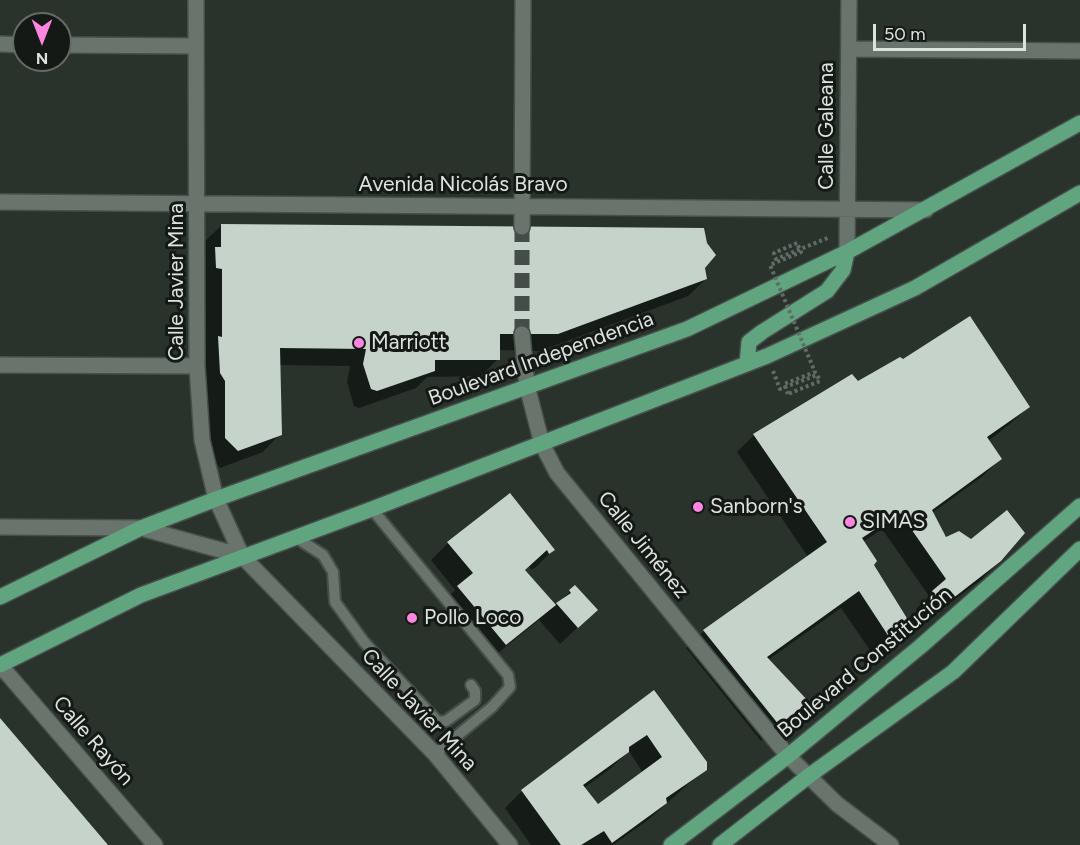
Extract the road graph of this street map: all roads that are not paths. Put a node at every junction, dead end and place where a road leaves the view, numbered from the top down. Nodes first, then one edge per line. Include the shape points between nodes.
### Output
1 (196, 0) edge
2 (523, 0) edge
3 (849, 0) edge
4 (72, 45) edge
5 (195, 46) junction
6 (849, 49) junction
7 (1080, 51) edge
8 (1080, 123) edge
9 (1080, 193) edge
10 (0, 202) edge
11 (199, 204) junction
12 (522, 206) junction
13 (848, 209) junction
14 (926, 210) junction
15 (522, 227) tunnel mouth
16 (847, 252) junction
17 (522, 334) tunnel mouth
18 (747, 364) junction
19 (0, 365) edge
20 (197, 366) junction
21 (527, 386) junction
22 (542, 444) junction
23 (216, 499) junction
24 (1080, 506) edge
25 (372, 509) junction
26 (0, 527) edge
27 (141, 528) junction
28 (295, 537) junction
29 (1078, 552) edge
30 (242, 556) junction
31 (0, 597) edge
32 (0, 665) edge
33 (471, 685) dead end
34 (435, 754) junction
35 (788, 756) junction
36 (810, 775) junction
37 (155, 845) edge
38 (510, 845) edge
39 (671, 845) edge
40 (720, 845) edge
41 (891, 845) edge

1 - 5 street, Calle Javier Mina
2 - 12 street
3 - 6 street, Calle Galeana
4 - 5 street
5 - 11 street, Calle Javier Mina
6 - 7 street
6 - 13 street, Calle Galeana
8 - 14 main road, Boulevard Independencia
9 - 18 main road via 915,288
10 - 11 street, Avenida Nicolás Bravo
11 - 12 street, Avenida Nicolás Bravo
11 - 20 street, Calle Javier Mina
12 - 13 street, Avenida Nicolás Bravo
12 - 15 street
13 - 14 street, Avenida Nicolás Bravo
13 - 16 street, Calle Galeana
14 - 16 main road, Boulevard Independencia
16 - 18 main road via 843,270 827,291 749,342
16 - 21 main road, Boulevard Independencia via 687,329
17 - 21 street, Calle Jiménez
18 - 22 main road
19 - 20 street
20 - 23 street, Calle Javier Mina via 202,440
21 - 22 street, Calle Jiménez
21 - 23 main road, Boulevard Independencia
22 - 25 main road
22 - 35 street, Calle Jiménez via 557,473
23 - 27 main road, Boulevard Independencia
23 - 30 street, Calle Javier Mina
24 - 35 main road, Boulevard Constitución
25 - 28 main road
25 - 34 lane via 508,675 510,687 492,707
26 - 27 street
27 - 30 street
27 - 31 main road, Boulevard Independencia
28 - 30 main road
28 - 33 lane via 323,555 333,572 335,602 364,642 438,722 446,721 475,700
29 - 36 main road via 953,672
30 - 32 main road via 141,595
30 - 34 street, Calle Javier Mina
32 - 37 street, Calle Rayón
34 - 38 street, Calle Javier Mina
35 - 36 street, Calle Jiménez
35 - 39 main road, Boulevard Constitución
36 - 40 main road
36 - 41 street, Calle Jiménez via 837,804

